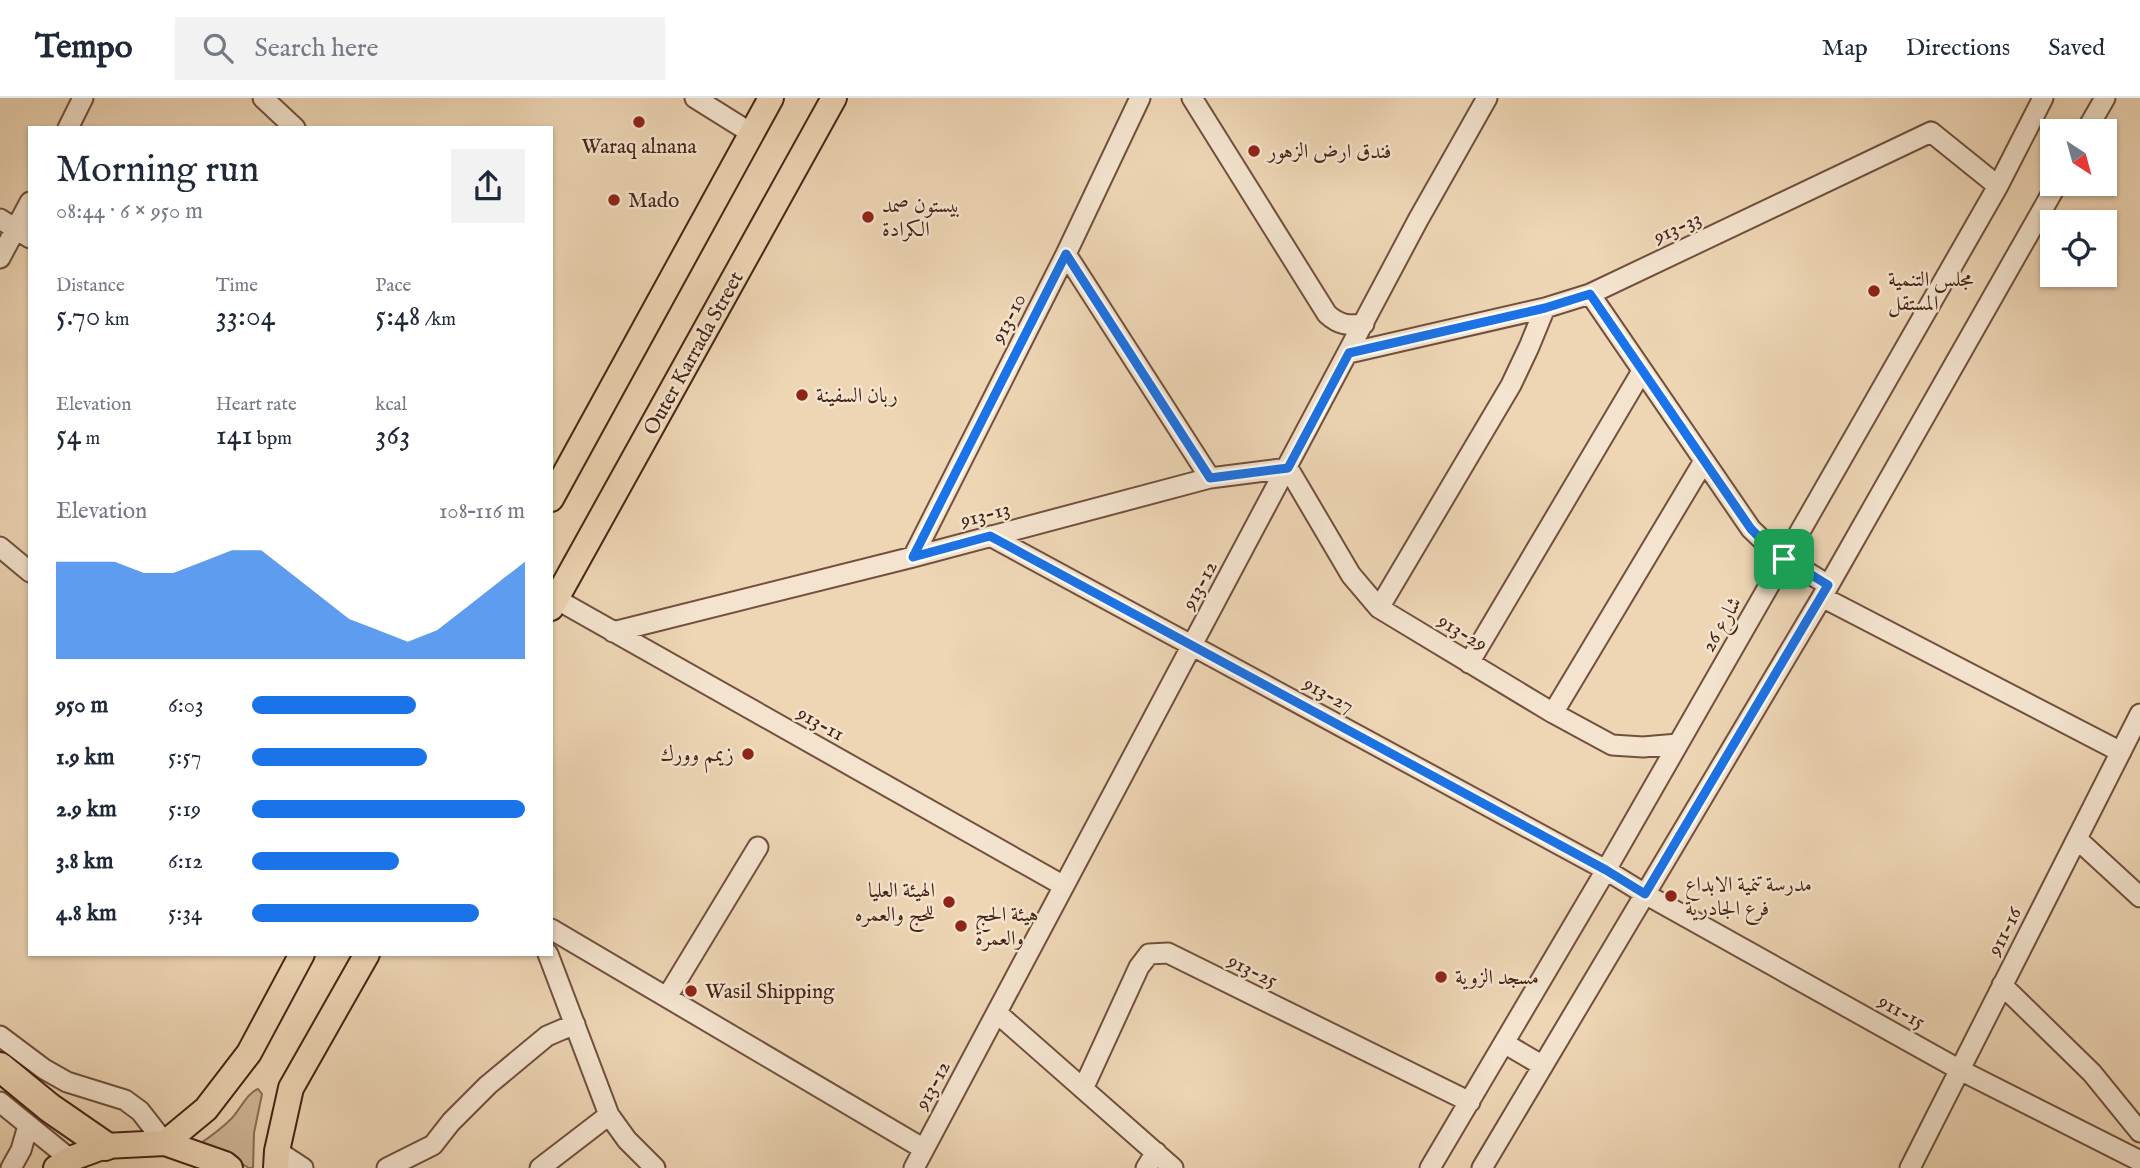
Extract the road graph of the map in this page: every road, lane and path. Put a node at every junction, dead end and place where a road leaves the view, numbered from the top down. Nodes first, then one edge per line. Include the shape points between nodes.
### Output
1 (83, 98) edge
2 (263, 98) edge
3 (695, 98) edge
4 (771, 98) edge
5 (834, 98) edge
6 (1140, 98) edge
7 (1192, 98) edge
8 (1487, 98) edge
9 (2043, 98) edge
10 (2105, 98) edge
11 (2093, 119) edge
12 (69, 126) edge
13 (293, 126) edge
14 (751, 133) junction
15 (1997, 186) junction
16 (2050, 196) edge
17 (28, 206) edge
18 (15, 229) edge
19 (1066, 254) junction
20 (0, 258) edge
21 (1590, 294) junction
22 (1545, 308) junction
23 (1364, 324) junction
24 (1349, 353) junction
25 (1642, 371) junction
26 (1704, 461) junction
27 (1288, 468) junction
28 (1210, 478) junction
29 (553, 495) edge
30 (990, 536) junction
31 (0, 547) edge
32 (913, 557) junction
33 (1784, 559) junction
34 (28, 570) edge
35 (1825, 591) junction
36 (554, 604) edge
37 (1379, 608) junction
38 (613, 632) junction
39 (1192, 646) junction
40 (1469, 663) junction
41 (1553, 713) junction
42 (2140, 714) edge
43 (1678, 744) junction
44 (2121, 752) junction
45 (2077, 839) junction
46 (758, 847) dead end
47 (1606, 870) junction
48 (1064, 886) junction
49 (1645, 894) junction
50 (2140, 897) edge
51 (553, 930) edge
52 (301, 956) edge
53 (366, 956) edge
54 (549, 956) edge
55 (2002, 985) junction
56 (667, 998) junction
57 (997, 1013) junction
58 (575, 1024) junction
59 (0, 1036) edge
60 (1504, 1043) junction
61 (1543, 1066) junction
62 (0, 1067) edge
63 (1959, 1070) junction
64 (1083, 1089) junction
65 (0, 1102) edge
66 (1470, 1102) junction
67 (609, 1115) junction
68 (28, 1126) junction
69 (2140, 1132) edge
70 (165, 1143) junction
71 (105, 1146) junction
72 (924, 1149) junction
73 (277, 1159) edge
74 (1151, 1160) edge
75 (2140, 1161) edge
76 (63, 1163) edge
77 (12, 1168) edge
78 (230, 1168) edge
79 (303, 1168) edge
80 (387, 1168) edge
81 (540, 1168) edge
82 (654, 1168) edge
83 (914, 1168) edge
84 (1173, 1168) edge
85 (1430, 1168) edge
86 (1482, 1168) edge
87 (1910, 1168) edge

1 - 12 street
2 - 13 street
3 - 14 street
4 - 14 main road
5 - 36 main road, Outer Karrada Street
6 - 19 street, 913-10
7 - 23 street via 1327,314 1337,323
8 - 23 street, 913-12
9 - 15 street, شارع 26
10 - 11 street
14 - 29 main road
15 - 21 street, 913-33 via 1931,132
15 - 33 street, شارع 26
16 - 35 street
17 - 18 street
18 - 20 street
19 - 28 street
19 - 32 street, 913-10
21 - 22 street, 913-33
21 - 25 street
22 - 24 street, 913-33
22 - 37 street via 1511,384
23 - 24 street, 913-12
24 - 27 street, 913-12
25 - 26 street
25 - 40 street
26 - 33 street via 1751,529
26 - 41 street
27 - 28 street, 913-13
27 - 37 street, 913-29 via 1351,575
27 - 39 street, 913-12
28 - 30 street, 913-13
30 - 32 street, 913-13
30 - 39 street, 913-27
31 - 34 street
32 - 38 street, 913-13
33 - 35 street
33 - 43 street, شارع 26
35 - 44 street
35 - 49 street
36 - 38 street, 913-11
37 - 40 street, 913-29
38 - 48 street, 913-11
39 - 47 street, 913-27
39 - 48 street, 913-12
40 - 41 street, 913-29
41 - 43 street, 913-29 via 1612,744
42 - 44 street, 911-16
43 - 47 street, شارع 26
44 - 45 street, 911-16
45 - 50 street
45 - 55 street, 911-16
46 - 56 street
47 - 49 street, 913-27
47 - 60 street, شارع 26
48 - 57 street, 913-12
49 - 61 street
49 - 63 street, 911-15
51 - 56 street
52 - 70 main road via 249,1053 206,1109
53 - 73 main road via 291,1088
54 - 58 street
55 - 63 street, 911-16
55 - 69 street via 2092,1073
56 - 72 street
57 - 64 street
57 - 72 street, 913-12
58 - 67 street
58 - 80 street via 547,1036 488,1084 433,1144
59 - 70 street via 67,1082 125,1100
60 - 61 street
60 - 66 street, شارع 26
61 - 86 street
62 - 71 highway
63 - 75 street, 911-15
63 - 87 street, 911-16
64 - 66 street, 913-25 via 1139,967 1149,954 1167,953
64 - 74 street
65 - 68 street
66 - 85 street, شارع 26
67 - 81 street
67 - 82 street
68 - 76 street
68 - 77 street
70 - 71 main road
70 - 78 main road
71 - 76 main road
72 - 83 street, 913-12
73 - 79 street
74 - 84 street

